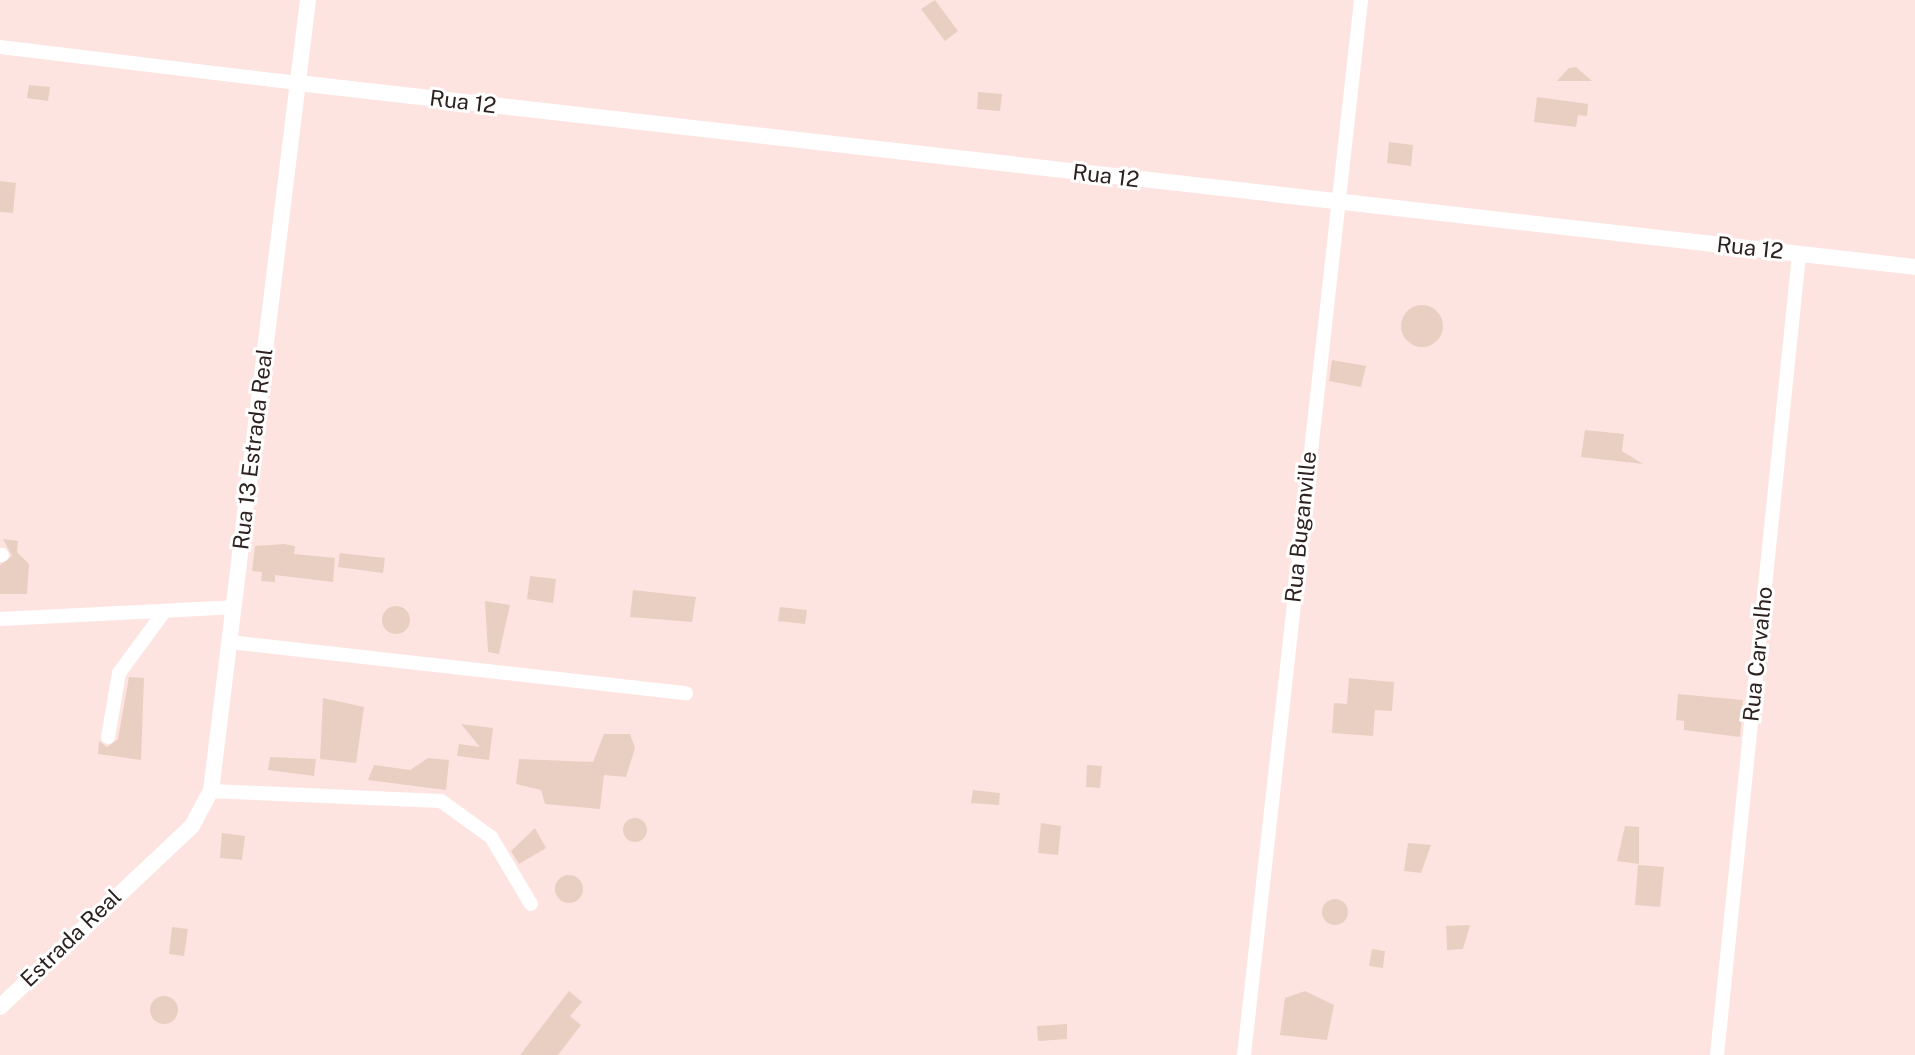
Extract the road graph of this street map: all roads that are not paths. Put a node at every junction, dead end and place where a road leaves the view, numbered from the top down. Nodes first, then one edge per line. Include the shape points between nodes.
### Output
1 (308, 0) edge
2 (1361, 0) edge
3 (0, 47) edge
4 (298, 83) junction
5 (1336, 202) junction
6 (1799, 254) junction
7 (1915, 267) edge
8 (234, 607) junction
9 (164, 612) junction
10 (0, 619) edge
11 (229, 642) junction
12 (686, 693) dead end
13 (108, 737) dead end
14 (211, 791) junction
15 (141, 870) joint
16 (531, 904) dead end
17 (0, 1007) edge
18 (1244, 1055) edge
19 (1717, 1055) edge

1 - 4 street, Rua 13 Estrada Real
2 - 5 street, Rua Buganville
3 - 4 street
4 - 5 street, Rua 12
4 - 8 street, Rua 13 Estrada Real
5 - 6 street, Rua 12
5 - 18 street, Rua Buganville
6 - 7 street, Rua 12
6 - 19 street, Rua Carvalho
8 - 9 street
8 - 11 street, Rua 13 Estrada Real
9 - 10 street
9 - 13 street via 119,673
11 - 12 street
11 - 14 street, Rua 13 Estrada Real
14 - 15 street, Rua 13 Estrada Real via 192,826
14 - 16 street via 441,801 491,837
15 - 17 street, Estrada Real

